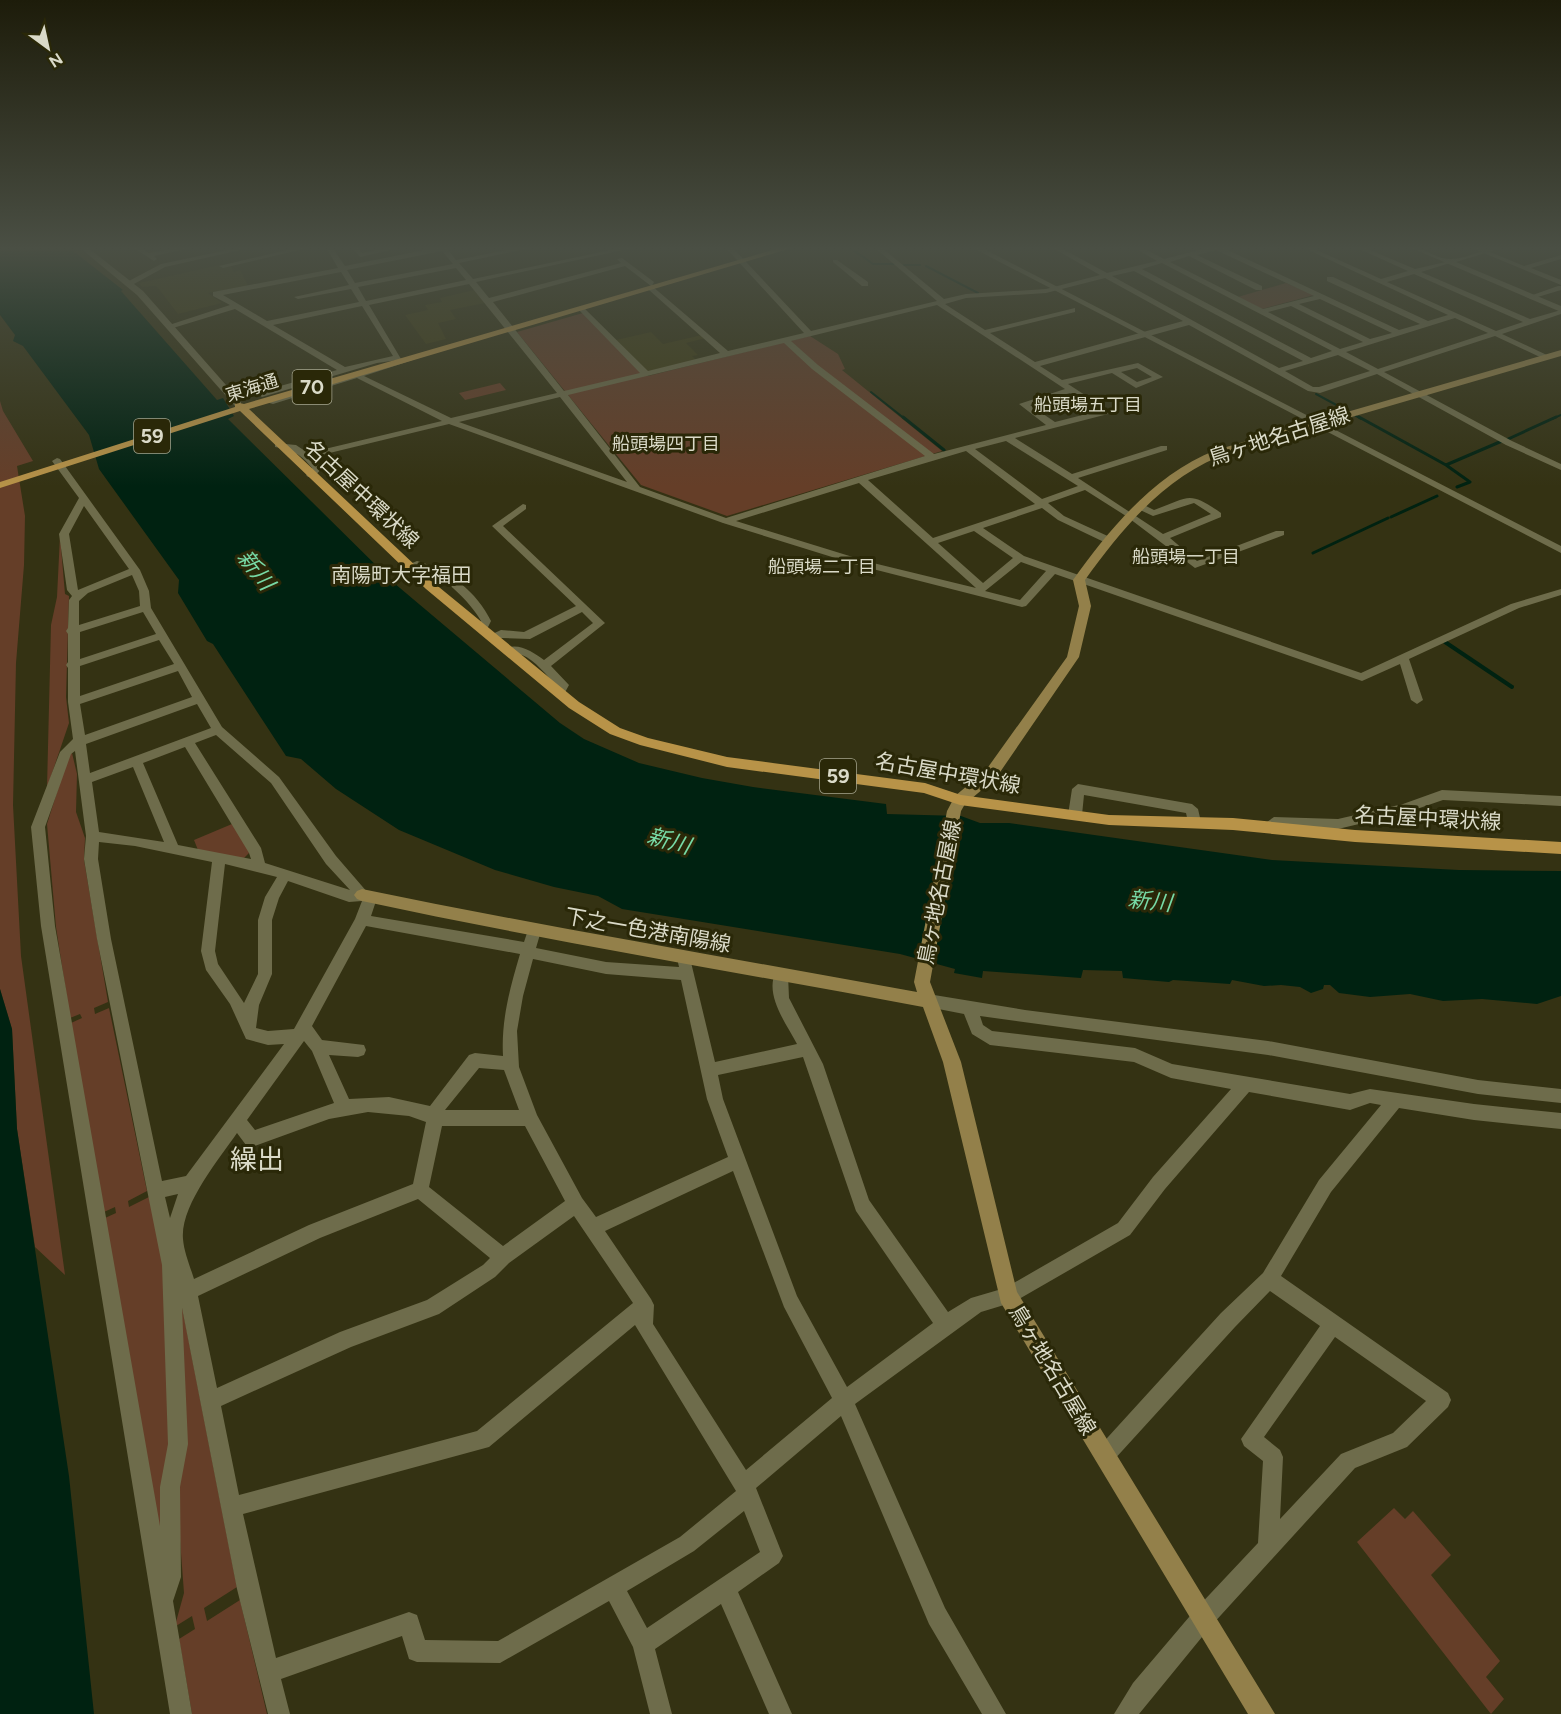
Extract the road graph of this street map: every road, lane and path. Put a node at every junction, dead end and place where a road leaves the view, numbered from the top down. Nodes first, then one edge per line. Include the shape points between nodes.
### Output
1 (171, 327) edge
2 (270, 327) edge
3 (378, 327) edge
4 (510, 327) junction
5 (600, 327) edge
6 (697, 327) edge
7 (802, 327) edge
8 (838, 327) edge
9 (978, 327) edge
10 (1004, 327) edge
11 (1131, 327) edge
12 (1168, 327) edge
13 (1203, 327) edge
14 (1245, 327) edge
15 (1290, 327) edge
16 (1339, 327) edge
17 (1386, 327) edge
18 (1418, 327) edge
19 (1482, 327) edge
20 (1514, 327) edge
21 (985, 332) junction
22 (1399, 333) junction
23 (1495, 333) junction
24 (809, 334) junction
25 (1145, 334) junction
26 (786, 340) junction
27 (1369, 342) junction
28 (1339, 352) junction
29 (429, 353) junction
30 (1561, 353) edge
31 (727, 355) junction
32 (1545, 356) junction
33 (398, 358) junction
34 (1310, 361) junction
35 (1034, 365) junction
36 (344, 370) junction
37 (1114, 371) dead end
38 (1278, 371) junction
39 (1377, 372) junction
40 (646, 375) junction
41 (360, 377) junction
42 (1061, 383) junction
43 (1072, 390) junction
44 (1419, 393) junction
45 (263, 394) dead end
46 (564, 395) junction
47 (270, 402) dead end
48 (236, 407) junction
49 (452, 422) junction
50 (1316, 423) junction
51 (1054, 426) junction
52 (1008, 438) junction
53 (278, 445) junction
54 (968, 448) junction
55 (1164, 448) dead end
56 (307, 456) junction
57 (932, 457) junction
58 (59, 463) junction
59 (1561, 467) edge
60 (311, 475) junction
61 (1069, 478) junction
62 (0, 479) edge
63 (861, 479) junction
64 (0, 485) edge
65 (1083, 488) junction
66 (638, 490) junction
67 (84, 498) junction
68 (1040, 504) junction
69 (523, 507) dead end
70 (1134, 512) junction
71 (726, 520) junction
72 (975, 527) junction
73 (1280, 533) dead end
74 (1162, 538) junction
75 (1107, 540) junction
76 (931, 542) junction
77 (1561, 550) edge
78 (1020, 558) junction
79 (135, 570) junction
80 (1052, 570) junction
81 (1079, 580) junction
82 (979, 590) junction
83 (1561, 592) edge
84 (77, 595) junction
85 (582, 607) junction
86 (146, 608) junction
87 (72, 631) junction
88 (487, 633) junction
89 (161, 636) junction
90 (508, 651) junction
91 (1402, 657) junction
92 (72, 666) junction
93 (544, 666) junction
94 (178, 667) junction
95 (559, 693) junction
96 (198, 699) junction
97 (1417, 700) dead end
98 (74, 702) junction
99 (218, 730) junction
100 (188, 741) junction
101 (78, 742) junction
102 (136, 760) junction
103 (84, 780) junction
104 (1561, 801) edge
105 (957, 805) junction
106 (1075, 815) junction
107 (1194, 822) junction
108 (1275, 829) junction
109 (93, 836) junction
110 (1561, 848) edge
111 (174, 850) junction
112 (219, 860) junction
113 (259, 866) junction
114 (285, 875) junction
115 (366, 897) junction
116 (362, 920) junction
117 (534, 931) junction
118 (527, 951) junction
119 (685, 966) junction
120 (781, 975) junction
121 (925, 991) junction
122 (971, 1008) junction
123 (249, 1029) junction
124 (302, 1031) junction
125 (318, 1047) junction
126 (807, 1049) junction
127 (358, 1050) dead end
128 (511, 1064) junction
129 (709, 1070) junction
130 (1246, 1084) junction
131 (1561, 1096) edge
132 (1395, 1100) junction
133 (344, 1107) junction
134 (434, 1118) junction
135 (530, 1118) junction
136 (237, 1120) junction
137 (1561, 1121) edge
138 (737, 1161) junction
139 (191, 1183) junction
140 (420, 1190) junction
141 (157, 1191) junction
142 (576, 1204) junction
143 (592, 1228) junction
144 (174, 1239) junction
145 (503, 1257) junction
146 (170, 1262) junction
147 (1269, 1279) junction
148 (188, 1291) junction
149 (1008, 1296) junction
150 (645, 1305) junction
151 (946, 1325) junction
152 (1332, 1325) junction
153 (210, 1401) junction
154 (844, 1401) junction
155 (1105, 1455) junction
156 (746, 1490) junction
157 (233, 1507) junction
158 (1268, 1548) junction
159 (614, 1588) junction
160 (725, 1588) junction
161 (162, 1601) junction
162 (1203, 1618) junction
163 (643, 1644) junction
164 (269, 1672) junction
165 (779, 1713) edge
166 (181, 1714) edge
167 (279, 1714) edge
168 (661, 1714) edge
169 (995, 1714) edge
170 (1125, 1714) edge
171 (1262, 1714) edge

1 - 48 street
2 - 36 street
3 - 33 street
4 - 29 main road, 東海通 / 70
4 - 33 main road, 東海通 / 70
4 - 46 street
5 - 40 street
6 - 31 street
7 - 24 street
8 - 24 street
9 - 21 street
10 - 21 street
11 - 25 street
12 - 25 street
13 - 38 street
14 - 34 street
15 - 28 street
16 - 27 street
17 - 22 street
18 - 22 street
19 - 23 street
20 - 23 street
21 - 35 street
22 - 27 street
23 - 32 street
23 - 39 street
24 - 26 street
25 - 35 street
25 - 50 street
26 - 31 street
26 - 57 street
27 - 28 street
28 - 34 street
28 - 39 street
29 - 41 street
29 - 48 main road, 東海通 / 70
30 - 32 main road, 鳥ヶ地名古屋線
31 - 40 street
32 - 44 main road, 鳥ヶ地名古屋線
33 - 36 street
33 - 48 main road, 東海通 / 70
34 - 38 street
35 - 42 street
36 - 45 street
37 - 42 street
38 - 39 street via 1320,390
39 - 44 street
40 - 46 street
41 - 47 street
41 - 49 street
42 - 43 street
43 - 51 street via 1023,404
43 - 51 street via 1105,412
44 - 50 main road, 鳥ヶ地名古屋線
44 - 59 street
46 - 49 street
46 - 66 street
48 - 53 main road, 名古屋中環状線 / 59
48 - 58 main road, 東海通 / 59
49 - 56 street
49 - 66 street
50 - 70 main road, 鳥ヶ地名古屋線 via 1198,462
50 - 77 street
51 - 52 street
52 - 54 street
52 - 61 street
53 - 56 street via 293,447
53 - 60 main road, 名古屋中環状線 / 59
54 - 57 street
54 - 68 street
55 - 61 street
56 - 60 street via 316,468
57 - 63 street
58 - 62 main road, 東海通 / 59
58 - 64 main road, 東海通 / 59
58 - 67 street
60 - 88 main road, 名古屋中環状線 / 59
61 - 65 street
63 - 71 street
63 - 76 street
65 - 68 street
65 - 70 street
66 - 71 street
67 - 79 street
67 - 84 street via 64,534 72,590
68 - 72 street
68 - 75 street
69 - 85 street via 497,526
70 - 74 street
70 - 74 street via 1154,513 1196,500 1218,515
70 - 75 main road, 鳥ヶ地名古屋線
71 - 82 street via 865,564
72 - 76 street
72 - 78 street
73 - 74 street via 1196,565
75 - 81 main road, 鳥ヶ地名古屋線
76 - 82 street
78 - 80 street
78 - 82 street
79 - 84 street
79 - 86 street
80 - 81 street
80 - 82 street via 1022,604
81 - 91 street via 1362,677
81 - 105 main road, 鳥ヶ地名古屋線 via 1085,606 1073,657 991,774
83 - 91 street via 1515,606
84 - 87 street
85 - 88 street via 526,636
85 - 93 street via 600,623
86 - 87 street
86 - 89 street
87 - 92 street
88 - 90 main road, 名古屋中環状線 / 59
89 - 92 street
89 - 94 street
90 - 93 street via 525,652
90 - 95 main road, 名古屋中環状線 / 59
91 - 97 street
92 - 98 street
93 - 95 street via 564,685
94 - 96 street
94 - 98 street
95 - 105 main road, 名古屋中環状線 / 59 via 605,725 645,742 727,762 925,788
96 - 99 street
96 - 101 street
98 - 101 street
99 - 100 street
99 - 115 street via 275,780 331,860
100 - 102 street
100 - 113 street via 256,852
101 - 103 street
101 - 161 street via 66,752 38,827 39,838 56,982
102 - 103 street
102 - 111 street
103 - 109 street
104 - 108 street via 1442,795 1338,824 1274,822
105 - 106 main road, 名古屋中環状線 / 59
105 - 121 main road, 鳥ヶ地名古屋線
106 - 107 main road, 名古屋中環状線 / 59
106 - 107 street via 1078,789 1192,809
107 - 108 main road, 名古屋中環状線 / 59
108 - 110 main road, 名古屋中環状線 / 59
109 - 111 street
109 - 141 street via 91,859 104,939
111 - 112 street
112 - 113 street
112 - 123 street via 208,951 211,966
113 - 114 street
114 - 115 street via 350,896
114 - 123 street via 265,920 265,974 251,1005
115 - 116 street
115 - 117 main road, 下之一色港南陽線
116 - 118 street
116 - 124 street
117 - 118 street
117 - 119 main road, 下之一色港南陽線 via 597,940
118 - 119 street via 606,968
118 - 128 street via 509,1031
119 - 120 main road, 下之一色港南陽線
119 - 129 street
120 - 121 main road, 下之一色港南陽線
120 - 126 street via 781,998
121 - 122 street
121 - 149 main road, 鳥ヶ地名古屋線 via 952,1062
122 - 130 street via 977,1032 990,1038 1136,1055 1171,1071
122 - 131 street via 1268,1048 1478,1087
123 - 124 street via 251,1034 268,1038
124 - 125 street
124 - 136 street
125 - 127 street
125 - 133 street
126 - 129 street
126 - 151 street via 862,1205
128 - 134 street via 475,1060 438,1106
128 - 135 street
129 - 138 street
130 - 132 street via 1350,1102 1370,1096
130 - 149 street via 1124,1229
132 - 137 street
132 - 147 street via 1325,1186
133 - 134 street via 388,1102 429,1113
133 - 136 street via 252,1139
134 - 135 street
134 - 140 street
135 - 142 street
136 - 139 street
138 - 143 street
138 - 154 street via 790,1300
139 - 141 street
139 - 144 street
140 - 145 street
140 - 148 street via 315,1231
141 - 146 street
142 - 143 street
142 - 145 street
143 - 150 street
144 - 146 street
144 - 148 street
145 - 153 street via 489,1271 432,1307 347,1339
146 - 161 street via 178,1444 170,1487 170,1577
147 - 152 street
147 - 155 street
148 - 153 street
149 - 151 street via 977,1304
149 - 155 main road, 鳥ヶ地名古屋線
150 - 156 street via 644,1326
150 - 157 street via 482,1440
151 - 154 street
152 - 158 street via 1251,1439 1273,1457
152 - 158 street via 1441,1400 1400,1440 1348,1461
153 - 157 street
154 - 156 street
154 - 169 street via 937,1616
155 - 162 main road, 鳥ヶ地名古屋線
156 - 159 street via 687,1544
156 - 160 street via 772,1556
157 - 164 street
158 - 162 street
159 - 163 street
159 - 164 street via 500,1652 417,1651 409,1623
160 - 163 street
160 - 165 street
161 - 166 street
162 - 170 street
162 - 171 main road, 鳥ヶ地名古屋線
163 - 168 street
164 - 167 street

